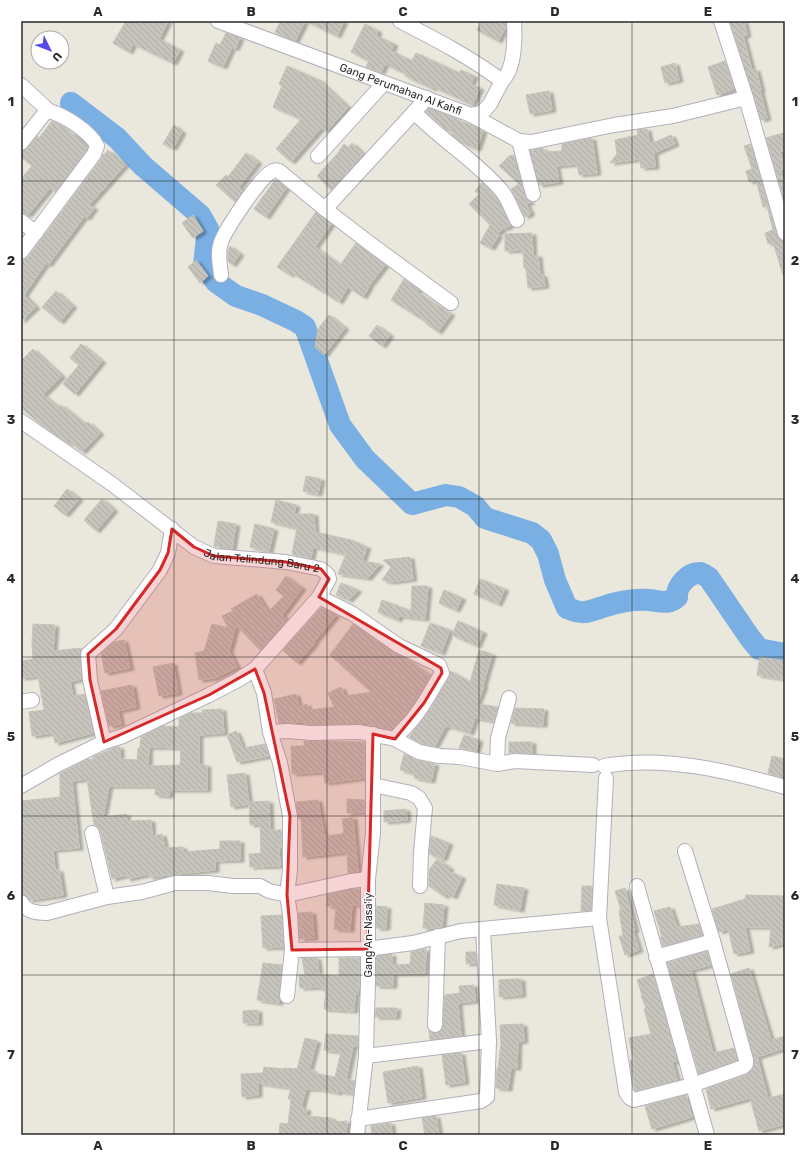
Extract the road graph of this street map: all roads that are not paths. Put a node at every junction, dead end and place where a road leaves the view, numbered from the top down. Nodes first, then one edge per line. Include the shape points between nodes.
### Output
1 (218, 21) edge
2 (400, 21) edge
3 (514, 21) edge
4 (721, 21) edge
5 (502, 81) junction
6 (384, 83) junction
7 (21, 85) edge
8 (427, 98) junction
9 (746, 98) junction
10 (49, 111) junction
11 (414, 112) junction
12 (471, 115) junction
13 (519, 141) junction
14 (21, 143) edge
15 (318, 156) dead end
16 (533, 194) dead end
17 (325, 209) junction
18 (517, 220) dead end
19 (21, 221) edge
20 (36, 232) junction
21 (785, 233) edge
22 (21, 252) edge
23 (221, 275) dead end
24 (451, 302) dead end
25 (21, 421) edge
26 (172, 529) junction
27 (319, 597) junction
28 (255, 668) junction
29 (509, 698) dead end
30 (270, 732) junction
31 (373, 734) junction
32 (395, 739) junction
33 (104, 742) junction
34 (497, 764) junction
35 (601, 770) junction
36 (21, 786) edge
37 (373, 786) junction
38 (785, 787) edge
39 (92, 834) dead end
40 (684, 851) dead end
41 (368, 879) junction
42 (420, 886) dead end
43 (636, 886) dead end
44 (287, 895) junction
45 (107, 897) junction
46 (21, 902) edge
47 (599, 918) junction
48 (483, 929) junction
49 (438, 936) junction
50 (713, 942) junction
51 (367, 948) junction
52 (292, 950) junction
53 (656, 957) junction
54 (287, 996) dead end
55 (435, 1025) dead end
56 (489, 1041) junction
57 (366, 1056) junction
58 (692, 1085) junction
59 (358, 1119) junction
60 (357, 1135) edge
61 (707, 1135) edge

1 - 6 street, Gang Perumahan Al Kahfi
2 - 5 street via 475,62
3 - 5 street, Gang Perumahan Al Kahfi via 512,59
4 - 9 street
5 - 12 street, Gang Perumahan Al Kahfi via 490,104 482,113
6 - 8 street, Gang Perumahan Al Kahfi
6 - 15 street
7 - 10 street
8 - 11 street
8 - 12 street, Gang Perumahan Al Kahfi
9 - 13 street via 673,116 531,142
9 - 21 street
10 - 14 street
10 - 20 street via 59,114 94,139 97,146 94,154
11 - 17 street
11 - 18 street via 502,191
12 - 13 street
13 - 16 street
17 - 23 street via 279,171 269,173 235,216 221,242
17 - 24 street
19 - 20 street
20 - 22 street
25 - 26 street, Jalan Telindung Baru 2
26 - 27 street, Jalan Telindung Baru 2 via 194,547 214,556 286,562 321,569 329,579
26 - 33 street via 168,553 160,570 116,629 88,654 90,680
27 - 28 street, Jalan Telindung Baru 2
27 - 32 street via 353,614 399,646 441,668 442,673 424,703
28 - 30 street via 264,693
28 - 33 street, Jalan Telindung Baru 2 via 209,696 123,736
29 - 34 street via 498,738
30 - 31 street
30 - 44 street via 280,763 290,816 290,870
31 - 32 street
31 - 37 street, Gang An-Nasa'iy
32 - 34 street via 419,752
33 - 36 street, Jalan Telindung Baru 2
34 - 35 street via 515,761
35 - 38 street via 624,762 659,762 748,777
35 - 47 street
37 - 41 street, Gang An-Nasa'iy via 373,833
37 - 42 street via 411,793 419,798 425,808
39 - 45 street
40 - 50 street
41 - 44 street
41 - 51 street, Gang An-Nasa'iy
43 - 53 street
44 - 45 street via 260,886 208,883 175,884
44 - 52 street
45 - 46 street via 47,913 29,911
47 - 48 street
47 - 58 street via 626,1092 634,1100
48 - 49 street
48 - 56 street
49 - 51 street via 413,943
49 - 55 street
50 - 53 street
50 - 58 street via 746,1064
51 - 52 street
51 - 57 street, Gang An-Nasa'iy
52 - 54 street
53 - 58 street
56 - 57 street
56 - 59 street via 487,1097 481,1101
57 - 59 street, Gang An-Nasa'iy
58 - 61 street
59 - 60 street, Gang An-Nasa'iy

